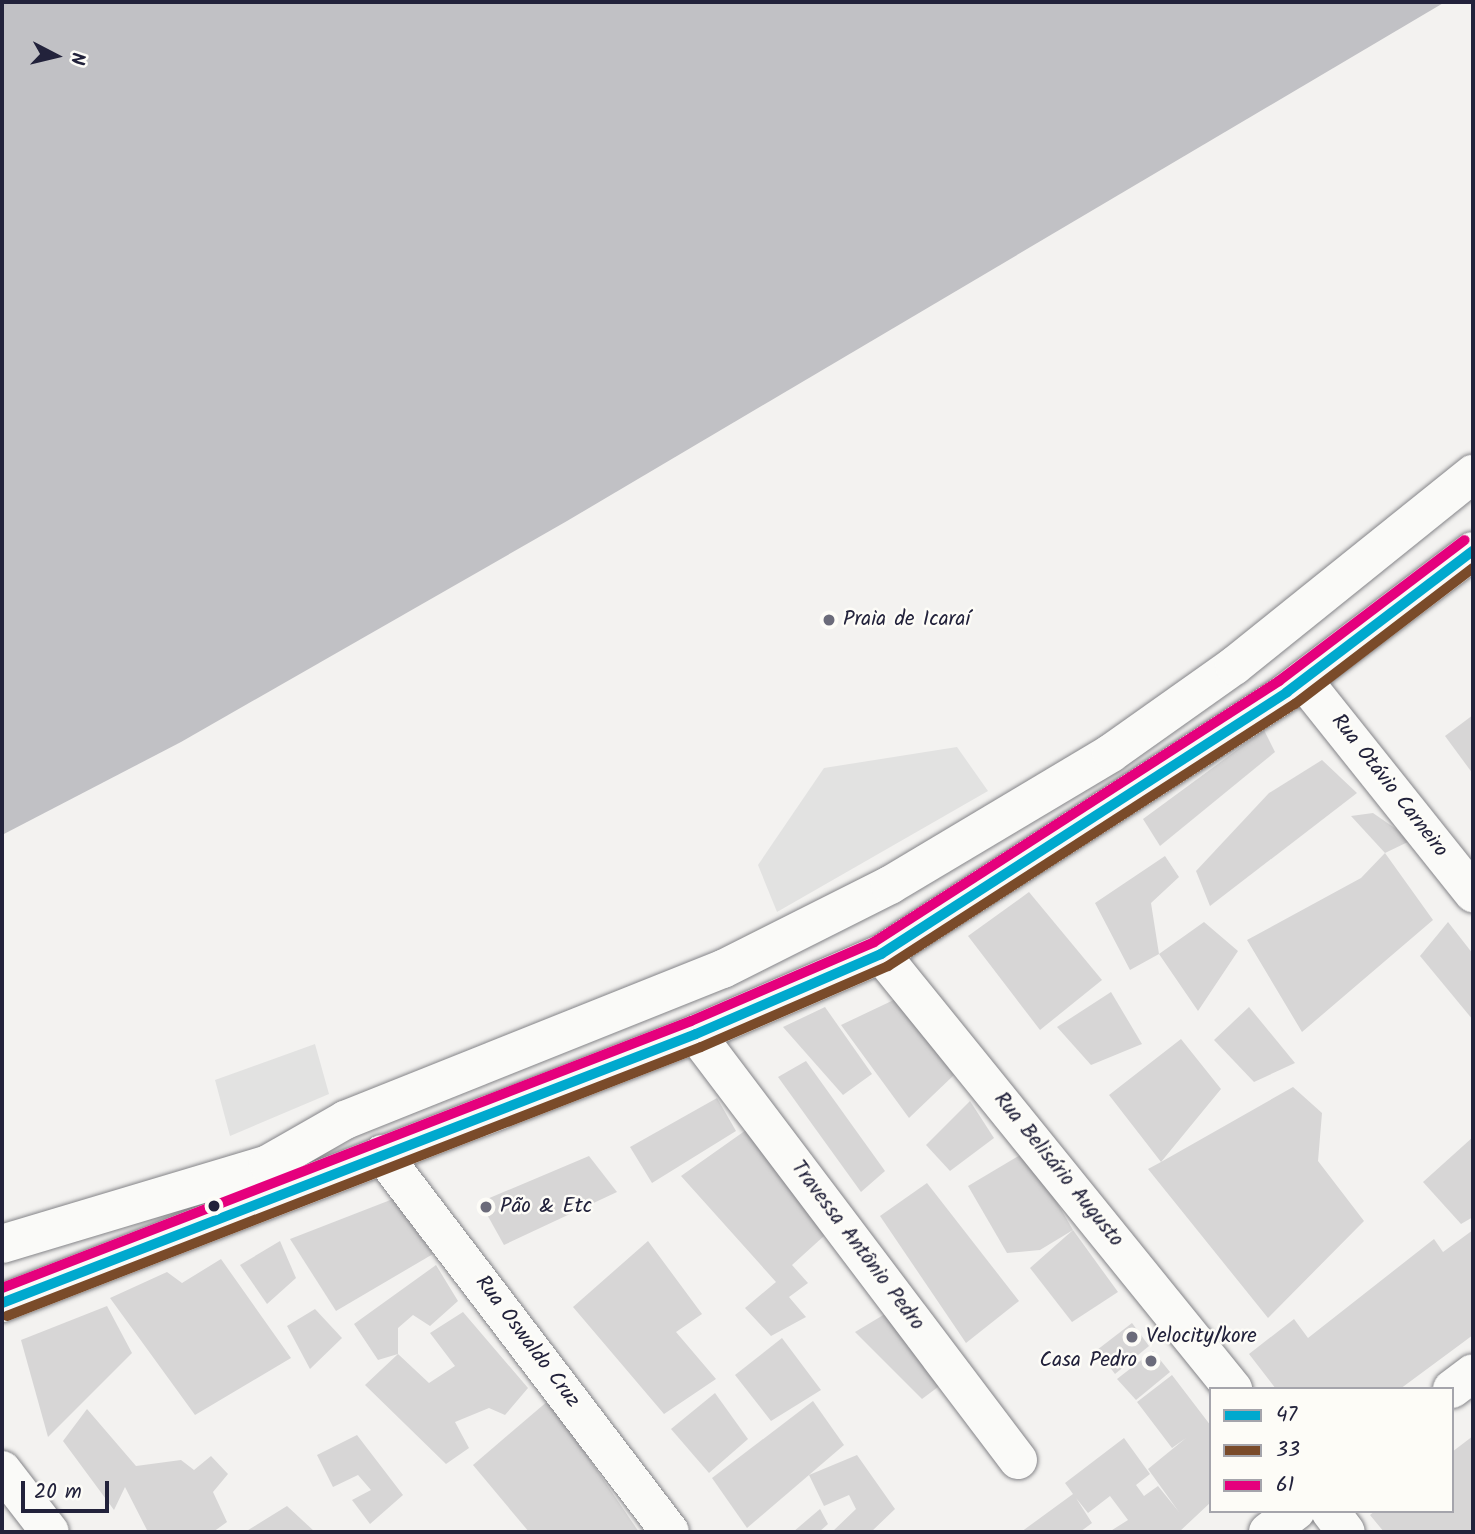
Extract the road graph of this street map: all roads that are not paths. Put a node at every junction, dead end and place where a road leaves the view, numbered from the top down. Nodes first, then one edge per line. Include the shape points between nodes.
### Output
1 (1473, 474) edge
2 (1473, 551) edge
3 (1303, 680) junction
4 (1473, 893) edge
5 (881, 954) junction
6 (696, 1034) junction
7 (383, 1154) junction
8 (2, 1244) edge
9 (46, 1283) junction
10 (2, 1289) edge
11 (2, 1303) edge
12 (1473, 1373) edge
13 (1231, 1387) edge
14 (1454, 1387) edge
15 (1018, 1460) dead end
16 (2, 1470) edge
17 (1293, 1513) edge
18 (1332, 1513) edge
19 (50, 1532) edge
20 (670, 1532) edge
21 (1268, 1532) edge
22 (1346, 1532) edge

1 - 8 street via 1156,721 1016,815 890,885 723,969 345,1120 268,1164
2 - 3 street
3 - 4 street, Rua Otávio Carneiro
3 - 5 street
5 - 6 street
5 - 13 street, Rua Belisário Augusto
6 - 7 street
6 - 15 street, Travessa Antônio Pedro
7 - 9 street
7 - 20 street, Rua Oswaldo Cruz
9 - 10 street
9 - 11 street
12 - 14 street
16 - 19 street
17 - 21 street
18 - 22 street

